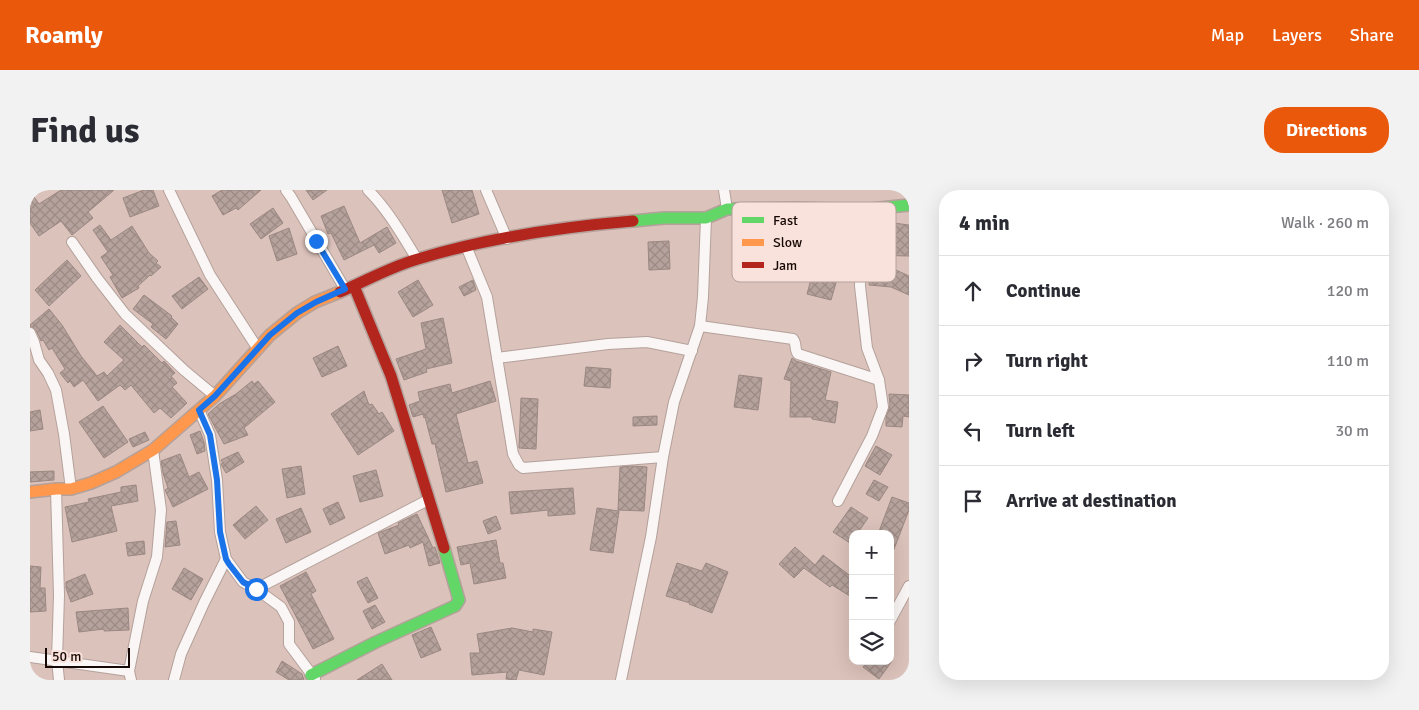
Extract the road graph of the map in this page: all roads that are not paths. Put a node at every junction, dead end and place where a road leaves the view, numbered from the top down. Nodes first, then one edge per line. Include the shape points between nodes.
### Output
1 (169, 190) edge
2 (286, 190) edge
3 (368, 190) edge
4 (486, 190) edge
5 (724, 190) edge
6 (909, 204) edge
7 (896, 206) edge
8 (727, 209) junction
9 (732, 209) edge
10 (706, 218) junction
11 (507, 239) junction
12 (72, 242) dead end
13 (466, 246) junction
14 (417, 259) junction
15 (860, 282) edge
16 (349, 288) junction
17 (700, 326) junction
18 (30, 333) edge
19 (258, 349) junction
20 (692, 351) junction
21 (498, 358) junction
22 (879, 380) junction
23 (215, 396) junction
24 (199, 410) junction
25 (153, 450) junction
26 (663, 457) junction
27 (56, 489) junction
28 (71, 489) junction
29 (30, 492) edge
30 (428, 500) junction
31 (838, 501) dead end
32 (226, 559) junction
33 (909, 586) edge
34 (256, 589) junction
35 (891, 620) edge
36 (30, 657) edge
37 (57, 660) junction
38 (130, 675) edge
39 (313, 677) edge
40 (59, 680) edge
41 (174, 680) edge
42 (621, 680) edge

1 - 19 street via 210,274
2 - 16 street
3 - 14 street via 397,226
4 - 11 street
5 - 8 street
6 - 7 street
8 - 9 street
8 - 10 street
10 - 11 street via 608,222
10 - 17 street
11 - 13 street
12 - 23 street via 125,314
13 - 14 street
13 - 21 street via 487,297
14 - 16 street
15 - 22 street via 867,348
16 - 19 street via 297,313
16 - 30 street via 390,376
17 - 20 street
17 - 22 street via 793,339 798,354
18 - 28 street via 39,360 56,390
19 - 23 street
20 - 21 street via 637,342
20 - 26 street via 674,402
21 - 26 street via 513,454 523,468
22 - 31 street via 883,407 872,436
23 - 24 street
24 - 25 street
24 - 32 street via 210,435
25 - 28 street via 116,472
25 - 38 street via 161,510 157,557 144,601
26 - 42 street via 651,537
27 - 28 street
27 - 29 street
27 - 37 street
30 - 34 street
30 - 39 street via 459,600 455,606 376,642
32 - 34 street via 243,582
32 - 41 street via 181,654
33 - 35 street
34 - 39 street via 281,607 289,622 289,644
36 - 37 street
37 - 38 street
37 - 40 street

